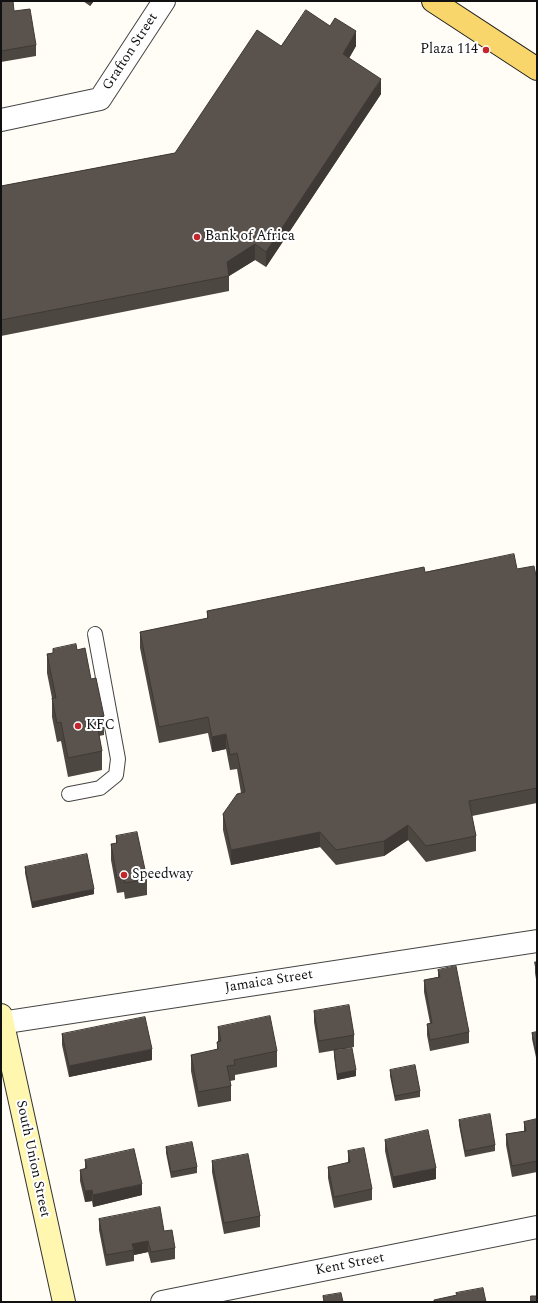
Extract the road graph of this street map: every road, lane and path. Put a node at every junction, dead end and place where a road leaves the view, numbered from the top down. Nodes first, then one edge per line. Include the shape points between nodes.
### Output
1 (164, 1) edge
2 (434, 1) edge
3 (537, 69) edge
4 (1, 120) edge
5 (95, 634) dead end
6 (69, 794) dead end
7 (537, 942) edge
8 (2, 1020) edge
9 (537, 1227) edge
10 (64, 1302) edge
11 (162, 1302) edge

1 - 4 street, Grafton Street via 100,99
2 - 3 main road
5 - 6 lane via 118,759 116,775 100,788
7 - 8 street, Jamaica Street
8 - 10 main road, South Union Street
9 - 11 street, Kent Street

